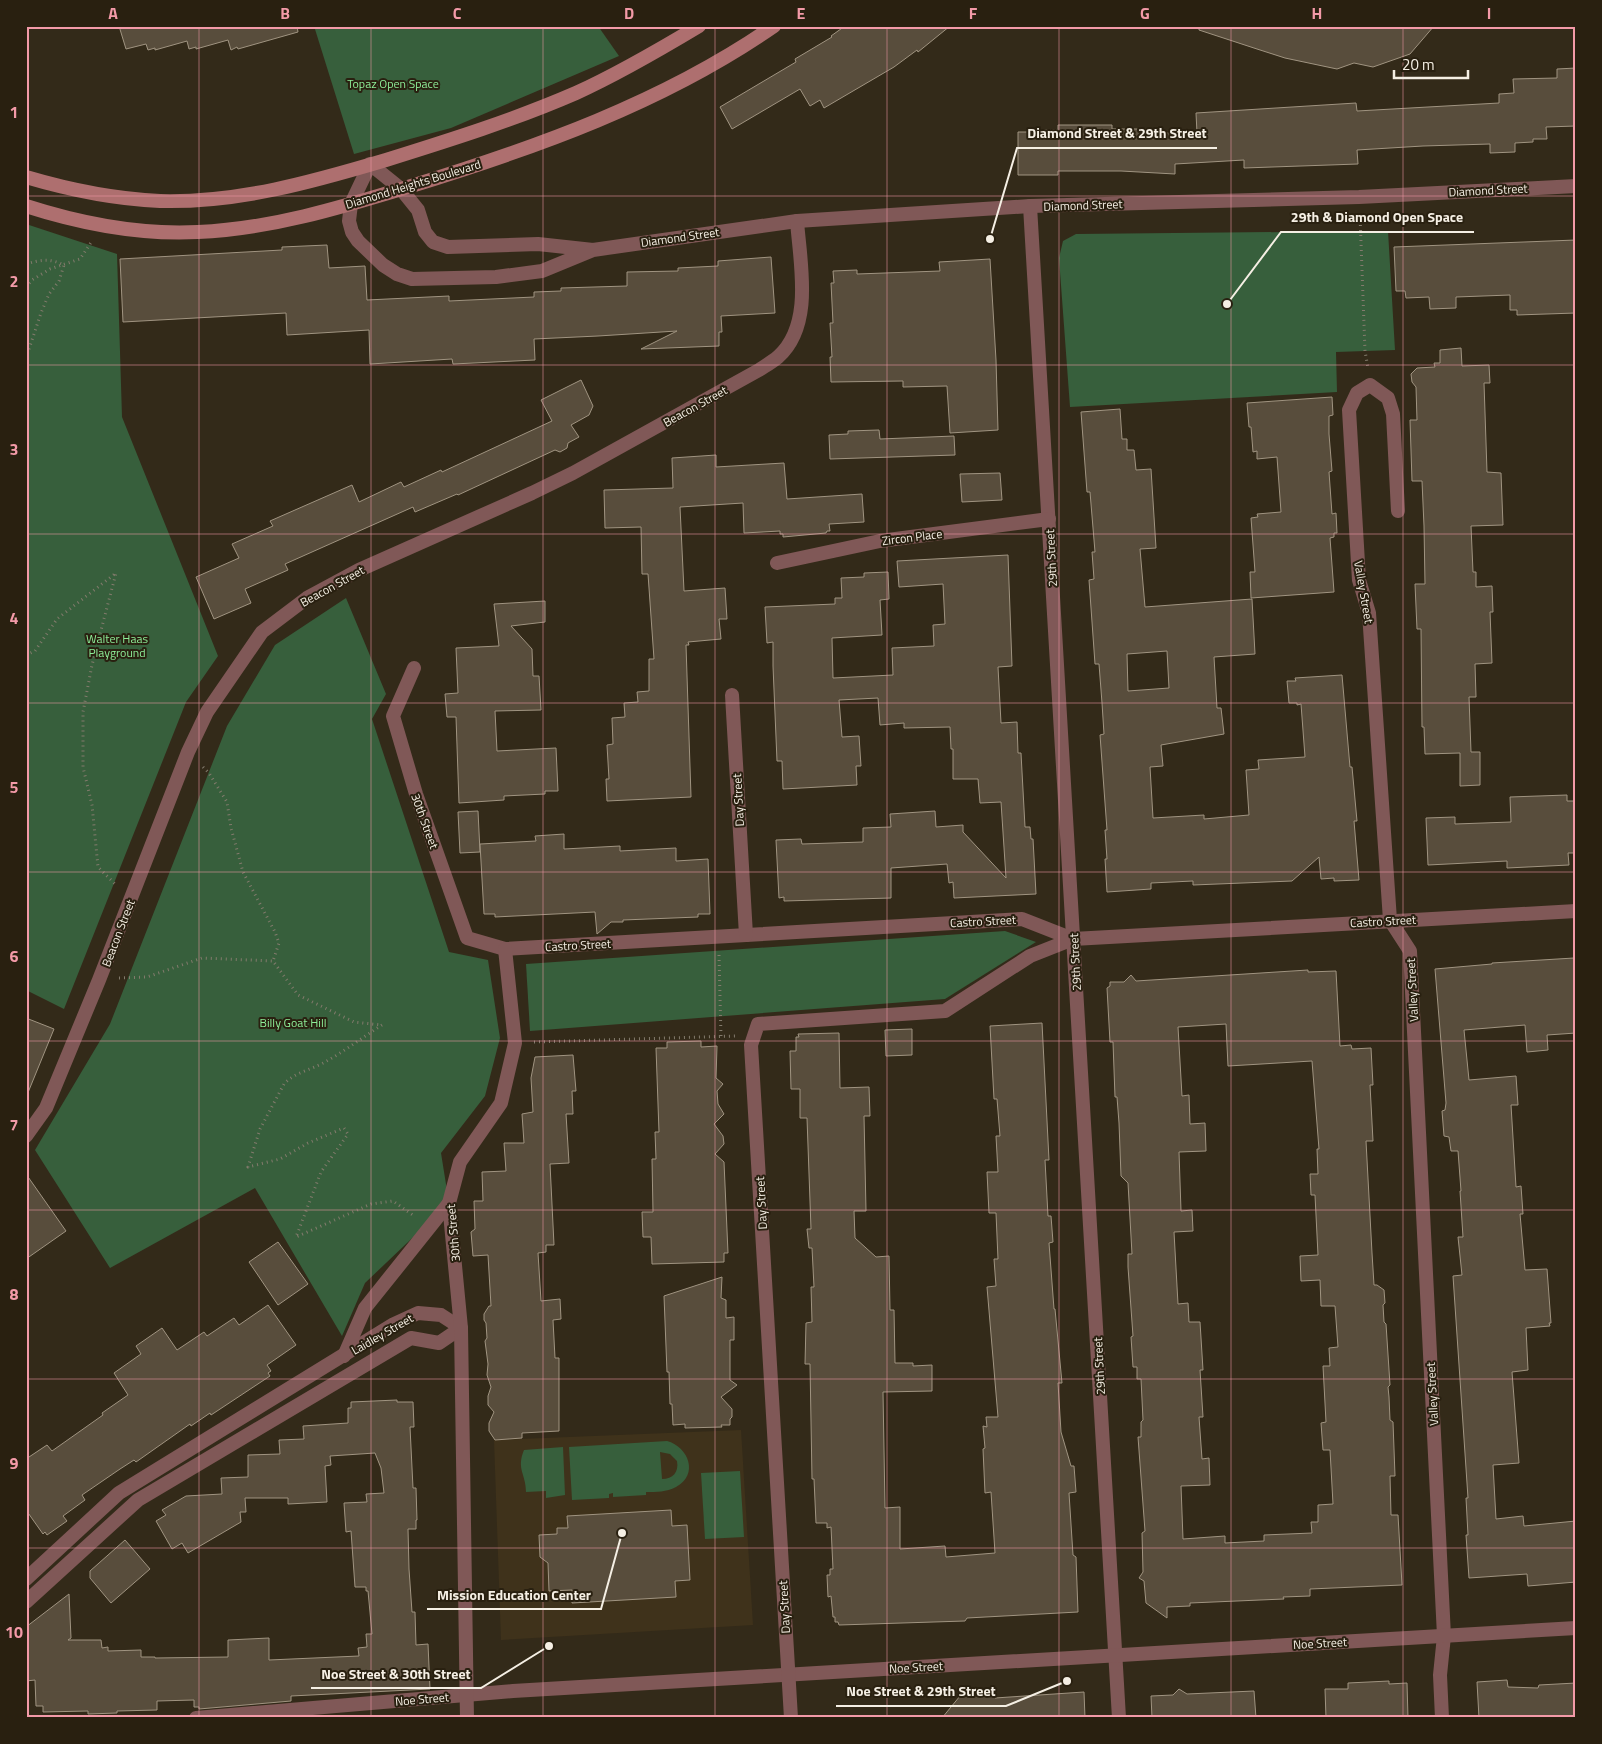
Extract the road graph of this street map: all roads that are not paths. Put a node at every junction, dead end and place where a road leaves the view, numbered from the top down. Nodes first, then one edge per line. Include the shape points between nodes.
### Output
1 (699, 26) edge
2 (774, 26) edge
3 (370, 164) junction
4 (26, 177) edge
5 (1576, 186) edge
6 (401, 188) junction
7 (351, 204) junction
8 (26, 206) edge
9 (1030, 206) junction
10 (797, 221) junction
11 (593, 250) junction
12 (1398, 511) dead end
13 (1049, 519) junction
14 (777, 563) dead end
15 (414, 668) dead end
16 (732, 695) dead end
17 (1576, 911) edge
18 (1390, 920) junction
19 (746, 935) junction
20 (1074, 939) junction
21 (506, 949) junction
22 (26, 1136) edge
23 (449, 1203) junction
24 (462, 1328) junction
25 (344, 1356) junction
26 (26, 1579) edge
27 (26, 1602) edge
28 (1576, 1628) edge
29 (1444, 1636) junction
30 (1116, 1656) junction
31 (788, 1675) junction
32 (466, 1695) junction
33 (196, 1718) edge
34 (467, 1718) edge
35 (791, 1718) edge
36 (1119, 1718) edge
37 (1442, 1718) edge

1 - 3 main road via 576,93 489,127
2 - 6 main road, Diamond Heights Boulevard via 680,82 590,124 498,158
3 - 4 main road via 260,193 198,200 161,201 95,194
3 - 6 street, Diamond Street
3 - 7 street, Diamond Street
5 - 9 street, Diamond Street via 1359,197
6 - 7 main road, Diamond Heights Boulevard
6 - 11 street, Diamond Street via 418,210 425,232 433,242 448,247 538,244
7 - 8 main road, Diamond Heights Boulevard via 302,217 230,230 197,232 126,230 56,216
7 - 11 street, Diamond Street via 349,220 358,241 384,265 412,279 496,277 542,271
9 - 10 street, Diamond Street
9 - 13 street, 29th Street
10 - 11 street, Diamond Street
10 - 22 street, Beacon Street via 802,296 800,319 791,340 778,356 759,370 574,473 359,570 307,598 262,632 207,712 188,752 46,1108
12 - 18 street, Valley Street via 1393,414 1388,398 1370,385 1357,393 1349,410 1359,580 1369,613
13 - 14 street, Zircon Place via 880,540
13 - 20 street, 29th Street
15 - 21 street, 30th Street via 393,716 416,794 468,938
16 - 19 street, Day Street
17 - 18 street, Castro Street
18 - 20 street, Castro Street
18 - 29 street, Valley Street via 1410,951
19 - 20 street, Castro Street via 1022,919
19 - 21 street, Castro Street
20 - 30 street, 29th Street
20 - 31 street, Day Street via 1030,956 945,1011 758,1024 751,1045
21 - 23 street, 30th Street via 515,1043 501,1103 460,1162
23 - 24 street, 30th Street
23 - 25 street via 365,1308
24 - 25 street, Laidley Street via 441,1314 418,1314 394,1324
24 - 27 street, Laidley Street via 439,1343 411,1338 138,1500
24 - 32 street, 30th Street
25 - 26 street, Laidley Street via 119,1493
28 - 29 street, Noe Street
29 - 30 street, Noe Street
29 - 37 street, Valley Street via 1440,1675
30 - 31 street, Noe Street
30 - 36 street, 29th Street
31 - 32 street, Noe Street
31 - 35 street, Day Street
32 - 33 street, Noe Street
32 - 34 street, 30th Street

